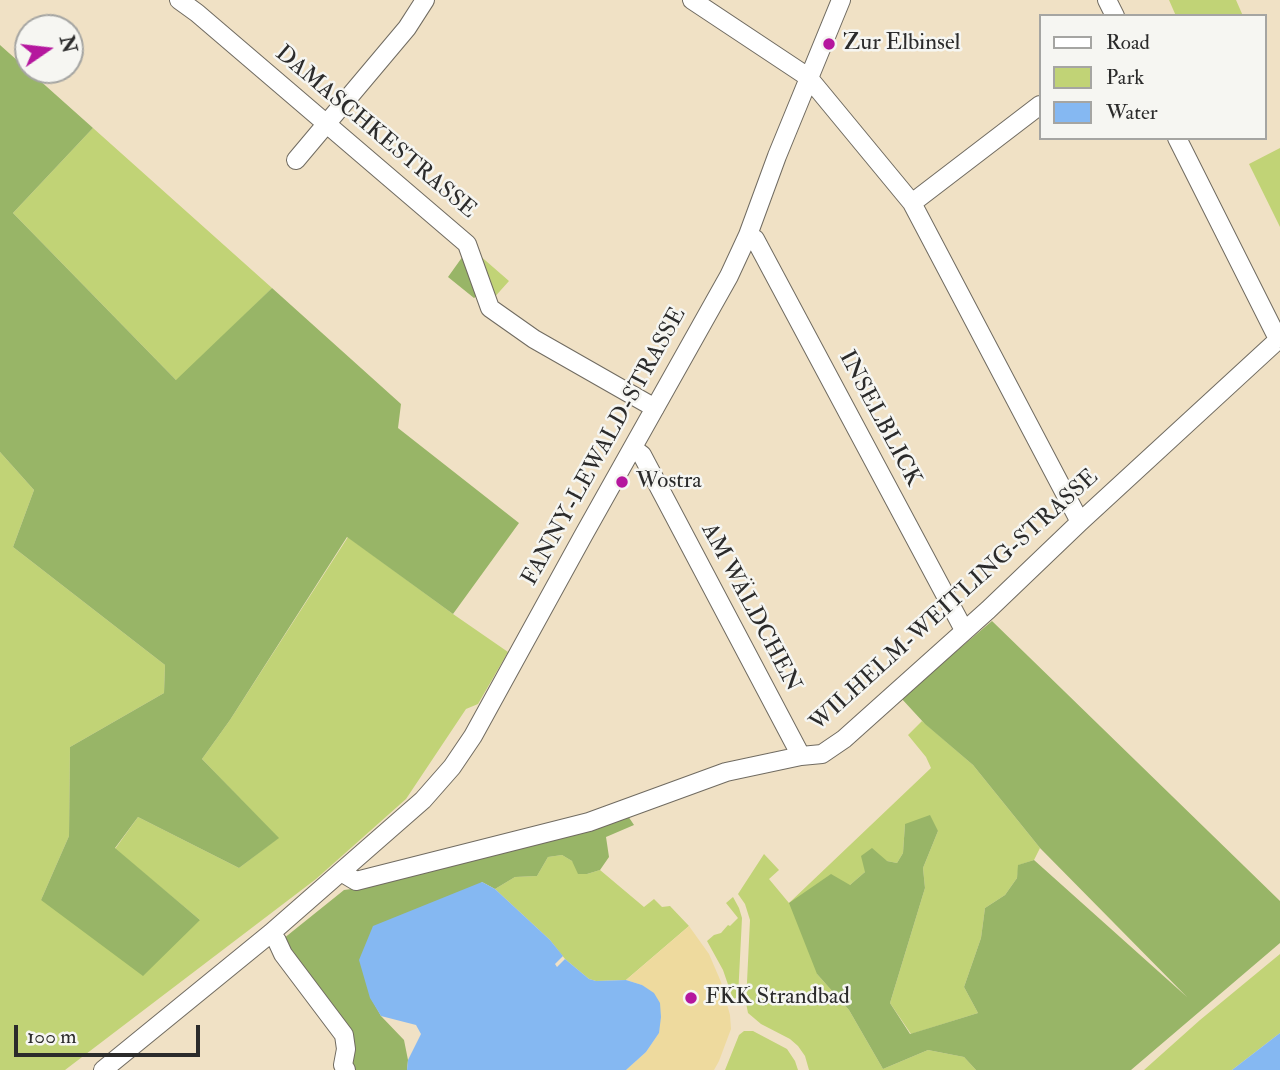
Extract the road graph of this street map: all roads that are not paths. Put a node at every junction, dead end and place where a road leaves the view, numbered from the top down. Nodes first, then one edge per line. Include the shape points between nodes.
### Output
1 (178, 0) edge
2 (425, 0) edge
3 (692, 0) edge
4 (841, 0) edge
5 (808, 77) junction
6 (1038, 107) edge
7 (326, 124) junction
8 (1178, 140) edge
9 (296, 160) dead end
10 (912, 203) junction
11 (748, 235) junction
12 (1279, 338) edge
13 (655, 408) junction
14 (633, 448) junction
15 (1080, 522) junction
16 (964, 630) junction
17 (801, 757) junction
18 (341, 872) junction
19 (271, 933) junction
20 (103, 1070) edge
21 (346, 1070) edge

1 - 7 street, DAMASCHKESTRASSE
2 - 7 street
3 - 5 street
4 - 5 street, FANNY-LEWALD-STRASSE
5 - 10 street
5 - 11 street, FANNY-LEWALD-STRASSE
6 - 10 street
7 - 9 street
7 - 13 street, DAMASCHKESTRASSE via 467,244 490,308 534,339
8 - 12 street
10 - 15 street
11 - 13 street, FANNY-LEWALD-STRASSE
11 - 16 street, INSELBLICK via 755,239
12 - 15 street, WILHELM-WEITLING-STRASSE
13 - 14 street, FANNY-LEWALD-STRASSE
14 - 17 street, AM WÄLDCHEN via 642,455
14 - 18 street, FANNY-LEWALD-STRASSE via 452,767 423,800
15 - 16 street, WILHELM-WEITLING-STRASSE
16 - 17 street, WILHELM-WEITLING-STRASSE via 844,739 822,754
17 - 18 street, WILHELM-WEITLING-STRASSE via 726,772 589,822 356,881
18 - 19 street
19 - 20 street
19 - 21 street via 344,1035

